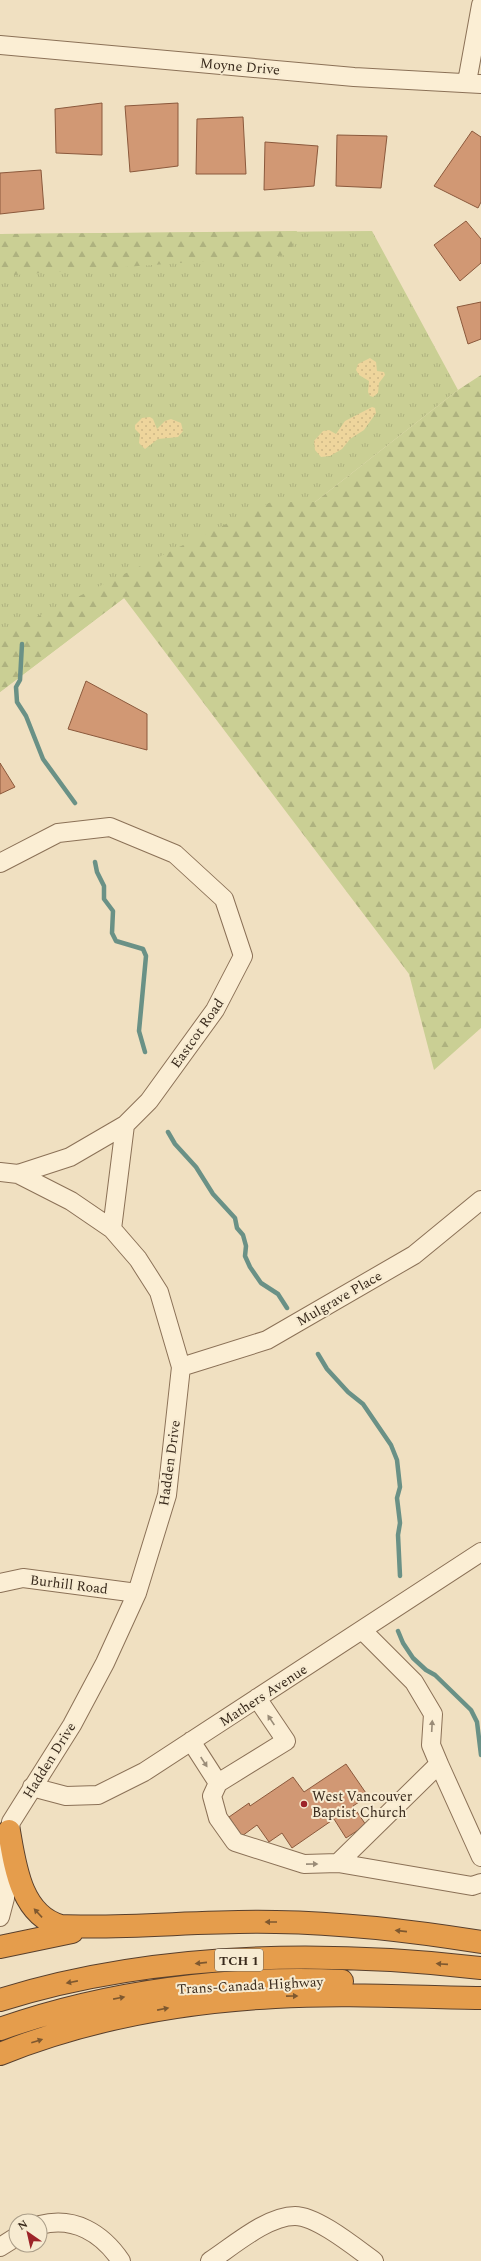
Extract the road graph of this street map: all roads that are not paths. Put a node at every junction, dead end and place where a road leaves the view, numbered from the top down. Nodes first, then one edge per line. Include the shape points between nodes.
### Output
1 (481, 5) edge
2 (0, 46) edge
3 (474, 83) edge
4 (0, 863) edge
5 (125, 1125) junction
6 (0, 1172) edge
7 (18, 1174) junction
8 (481, 1200) edge
9 (112, 1229) junction
10 (182, 1367) junction
11 (481, 1552) edge
12 (0, 1583) edge
13 (138, 1593) junction
14 (362, 1630) junction
15 (257, 1698) junction
16 (191, 1741) junction
17 (439, 1764) junction
18 (218, 1784) junction
19 (32, 1787) junction
20 (5, 1834) edge
21 (481, 1857) edge
22 (338, 1863) junction
23 (481, 1883) edge
24 (0, 1917) edge
25 (129, 1926) junction
26 (481, 1942) edge
27 (0, 1948) edge
28 (481, 1968) edge
29 (481, 1990) edge
30 (481, 1998) edge
31 (0, 2000) edge
32 (0, 2029) edge
33 (0, 2054) edge
34 (48, 2224) edge
35 (121, 2261) edge
36 (210, 2261) edge
37 (374, 2261) edge

1 - 3 street
2 - 3 street, Moyne Drive via 354,77
4 - 5 street, Eastcot Road via 58,833 110,827 175,854 224,899 243,956 215,1010 149,1101
5 - 7 street, Eastcot Road via 70,1157
5 - 9 street
6 - 7 street, Hadden Drive
7 - 9 street, Hadden Drive via 71,1201
8 - 10 street, Mulgrave Place via 414,1255 267,1340
9 - 10 street, Hadden Drive via 138,1259 159,1292
10 - 13 street, Hadden Drive via 168,1495
11 - 14 street, Mathers Avenue
12 - 13 street, Burhill Road via 23,1578
13 - 19 street, Hadden Drive via 72,1725
14 - 15 street, Mathers Avenue
17 -> 14 street via 431,1745 433,1714 414,1682
15 - 16 street, Mathers Avenue
18 -> 15 street via 286,1741
16 -> 18 street
16 - 19 street, Mathers Avenue via 144,1772 98,1795 66,1796
17 - 21 street
17 - 22 street
18 -> 22 street via 212,1796 218,1818 235,1842 304,1864
19 - 20 street, Hadden Drive
20 - 24 street, Hadden Drive via 5,1898
25 -> 20 highway via 61,1926 40,1916 19,1878
22 - 23 street via 472,1886
26 -> 25 highway via 328,1924 276,1922
25 - 27 highway via 44,1937
28 -> 31 highway, Trans-Canada Highway / TCH 1 via 337,1958 218,1961 59,1984
32 -> 29 highway, Trans-Canada Highway / TCH 1 via 114,1999 168,1989 220,1984 336,1981
33 -> 30 highway via 65,2031 116,2018 220,2001 334,1996
34 - 35 street via 76,2224 102,2240
36 - 37 street via 265,2225 280,2218 296,2216 308,2218

